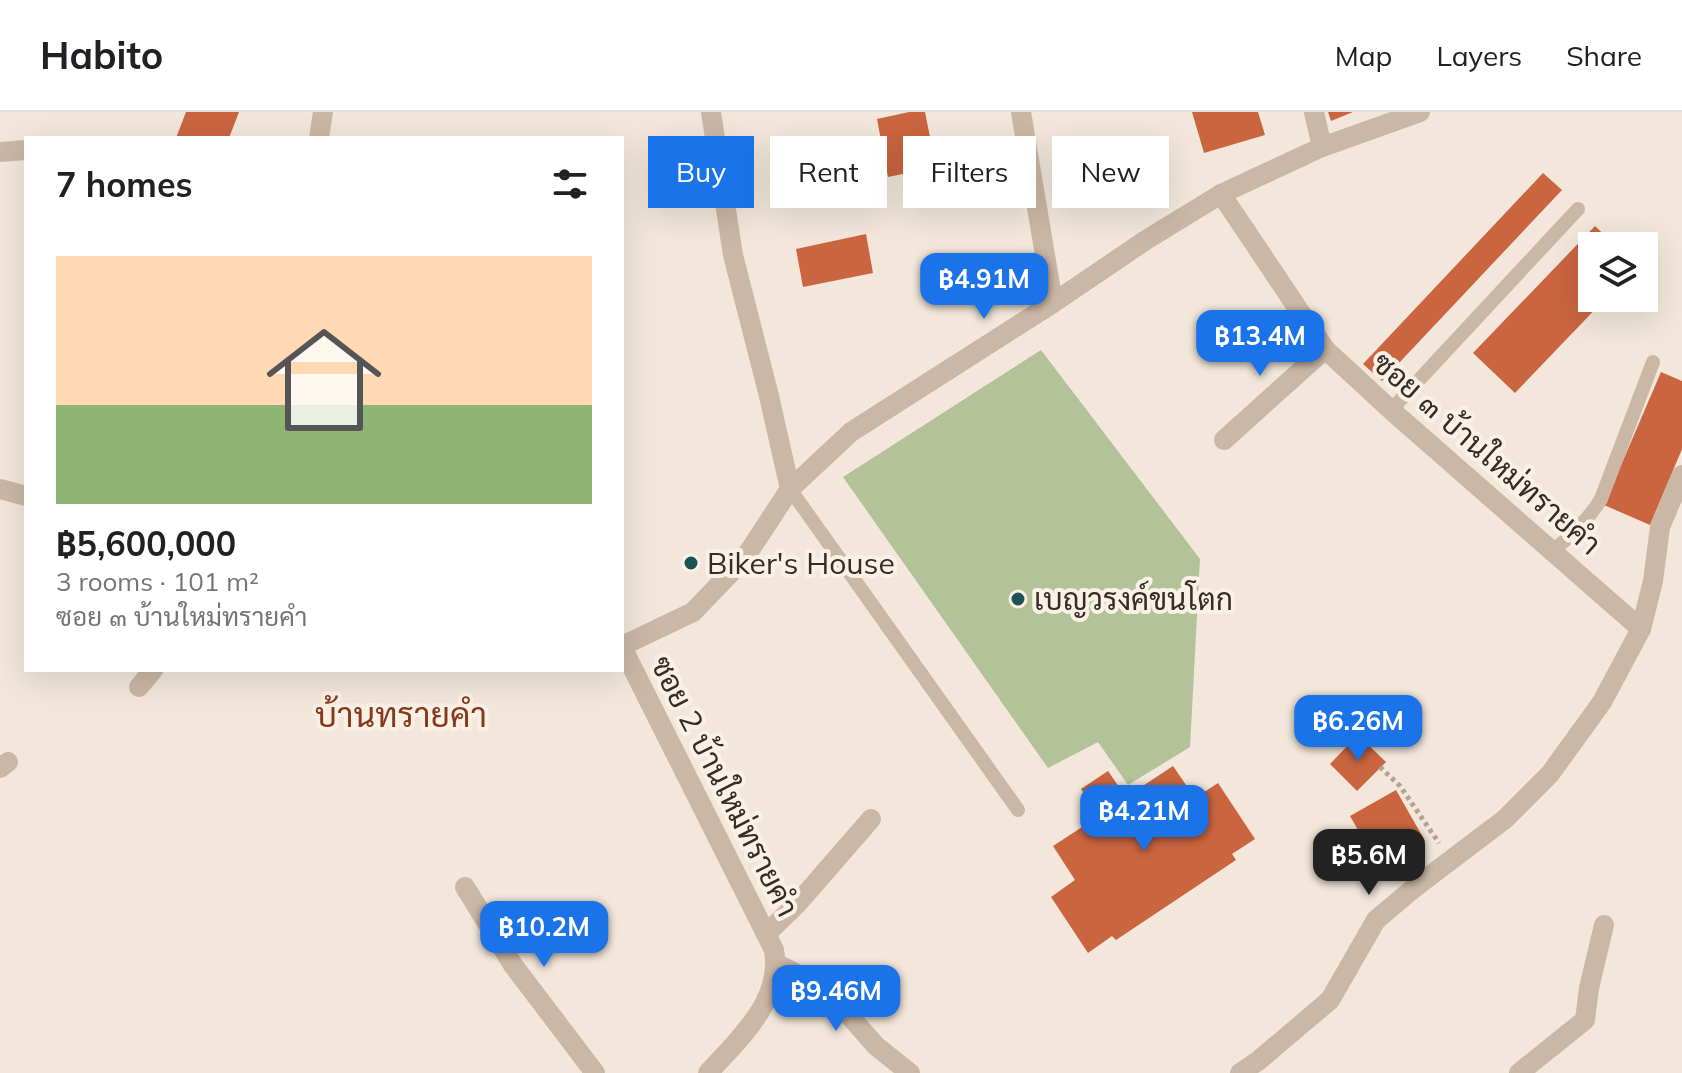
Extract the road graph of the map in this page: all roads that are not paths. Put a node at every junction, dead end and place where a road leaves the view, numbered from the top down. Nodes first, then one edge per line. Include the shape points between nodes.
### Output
1 (323, 112) edge
2 (711, 112) edge
3 (1021, 112) edge
4 (1314, 112) edge
5 (1420, 112) edge
6 (319, 136) edge
7 (1322, 147) junction
8 (24, 150) edge
9 (0, 152) edge
10 (1221, 194) junction
11 (1578, 209) dead end
12 (1053, 303) junction
13 (1325, 349) junction
14 (1653, 362) dead end
15 (1391, 410) junction
16 (1224, 440) dead end
17 (1682, 475) edge
18 (0, 489) edge
19 (790, 489) junction
20 (24, 495) edge
21 (1552, 551) junction
22 (1641, 629) junction
23 (624, 645) edge
24 (624, 650) edge
25 (151, 672) edge
26 (139, 687) dead end
27 (1018, 810) dead end
28 (871, 819) dead end
29 (465, 887) dead end
30 (1604, 925) dead end
31 (766, 934) junction
32 (777, 964) junction
33 (595, 1073) edge
34 (708, 1073) edge
35 (910, 1073) edge
36 (1240, 1073) edge
37 (1519, 1073) edge

1 - 6 street
2 - 19 street via 733,255
3 - 12 street
4 - 7 street
5 - 7 street
7 - 10 street
8 - 9 street
10 - 12 street
10 - 13 street, ซอย ๓ บ้านใหม่ทรายคำ
11 - 15 lane
12 - 19 street via 851,432
13 - 15 street, ซอย ๓ บ้านใหม่ทรายคำ
13 - 16 street
14 - 21 lane via 1601,499
15 - 21 street, ซอย ๓ บ้านใหม่ทรายคำ
17 - 22 street via 1660,527
18 - 20 street
19 - 23 street via 744,559 693,612
19 - 27 lane
21 - 22 street, ซอย ๓ บ้านใหม่ทรายคำ
22 - 36 street via 1602,702 1550,774 1505,819 1376,920 1330,1000
24 - 31 street, ซอย 2 บ้านใหม่ทรายคำ
25 - 26 street
28 - 31 street
29 - 33 street via 513,965
30 - 37 street via 1585,1020
31 - 32 street, ซอย 2 บ้านใหม่ทรายคำ
32 - 34 street, ซอย 2 บ้านใหม่ทรายคำ via 772,992 748,1029
32 - 35 street via 825,988 876,1046

